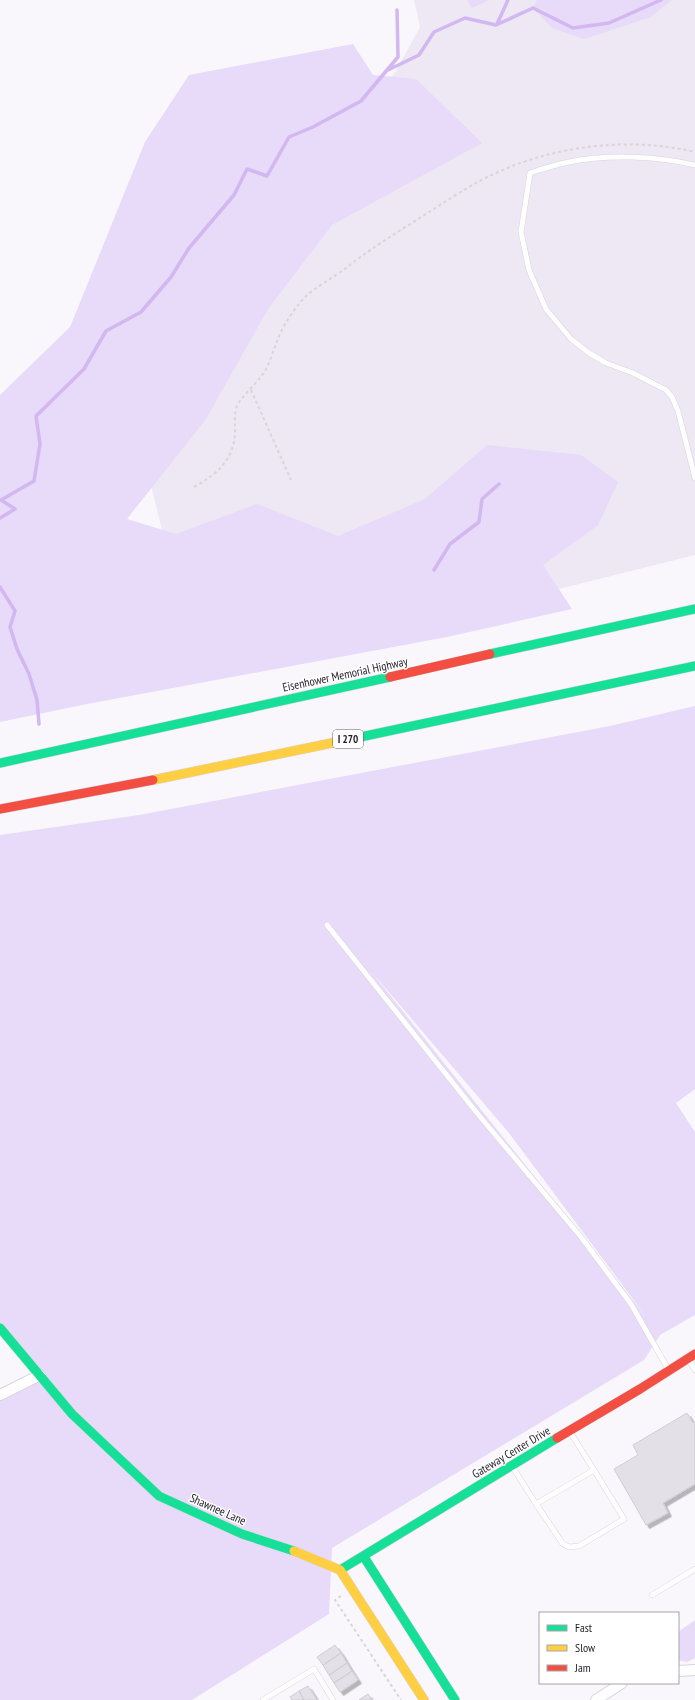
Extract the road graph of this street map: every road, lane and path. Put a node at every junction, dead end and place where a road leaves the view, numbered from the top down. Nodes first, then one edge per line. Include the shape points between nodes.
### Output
1 (695, 152) edge
2 (695, 165) edge
3 (251, 389) junction
4 (695, 478) edge
5 (291, 480) dead end
6 (194, 487) dead end
7 (695, 609) edge
8 (695, 666) edge
9 (0, 763) edge
10 (0, 809) edge
11 (327, 925) dead end
12 (0, 1328) edge
13 (692, 1356) edge
14 (669, 1370) junction
15 (695, 1370) edge
16 (40, 1375) junction
17 (0, 1395) edge
18 (570, 1431) junction
19 (512, 1465) junction
20 (594, 1470) junction
21 (536, 1504) junction
22 (364, 1557) junction
23 (695, 1569) edge
24 (340, 1570) junction
25 (652, 1595) dead end
26 (695, 1670) edge
27 (679, 1671) edge
28 (620, 1684) edge
29 (263, 1700) edge
30 (332, 1700) edge
31 (424, 1700) edge
32 (455, 1700) edge
33 (596, 1700) edge

1 - 3 path via 645,144 573,149 514,165 477,182 365,252 305,297 277,338 266,370
2 - 4 lane via 656,159 605,158 569,162 530,172 521,232 529,270 546,309 570,339 606,363 666,390 672,398 678,411
3 - 5 path
3 - 6 path via 238,404 234,446 225,464 209,479
7 - 9 main road, Eisenhower Memorial Highway
8 - 10 main road, I 270 via 148,782
11 - 14 lane via 472,1107 581,1237 632,1304
12 - 16 main road, Shawnee Lane
13 - 14 main road, Gateway Center Drive
13 - 15 lane
14 - 18 main road, Gateway Center Drive
16 - 17 street
16 - 24 main road, Shawnee Lane via 72,1414 159,1496 242,1534
18 - 19 main road, Gateway Center Drive
18 - 20 lane
19 - 21 lane
19 - 22 main road, Gateway Center Drive
20 - 21 lane
20 - 21 lane via 624,1519 579,1546 569,1547 563,1544
22 - 24 main road, Gateway Center Drive
22 - 32 main road
23 - 25 lane
24 - 31 main road
26 - 27 street
28 - 33 street
29 - 30 lane via 314,1669

